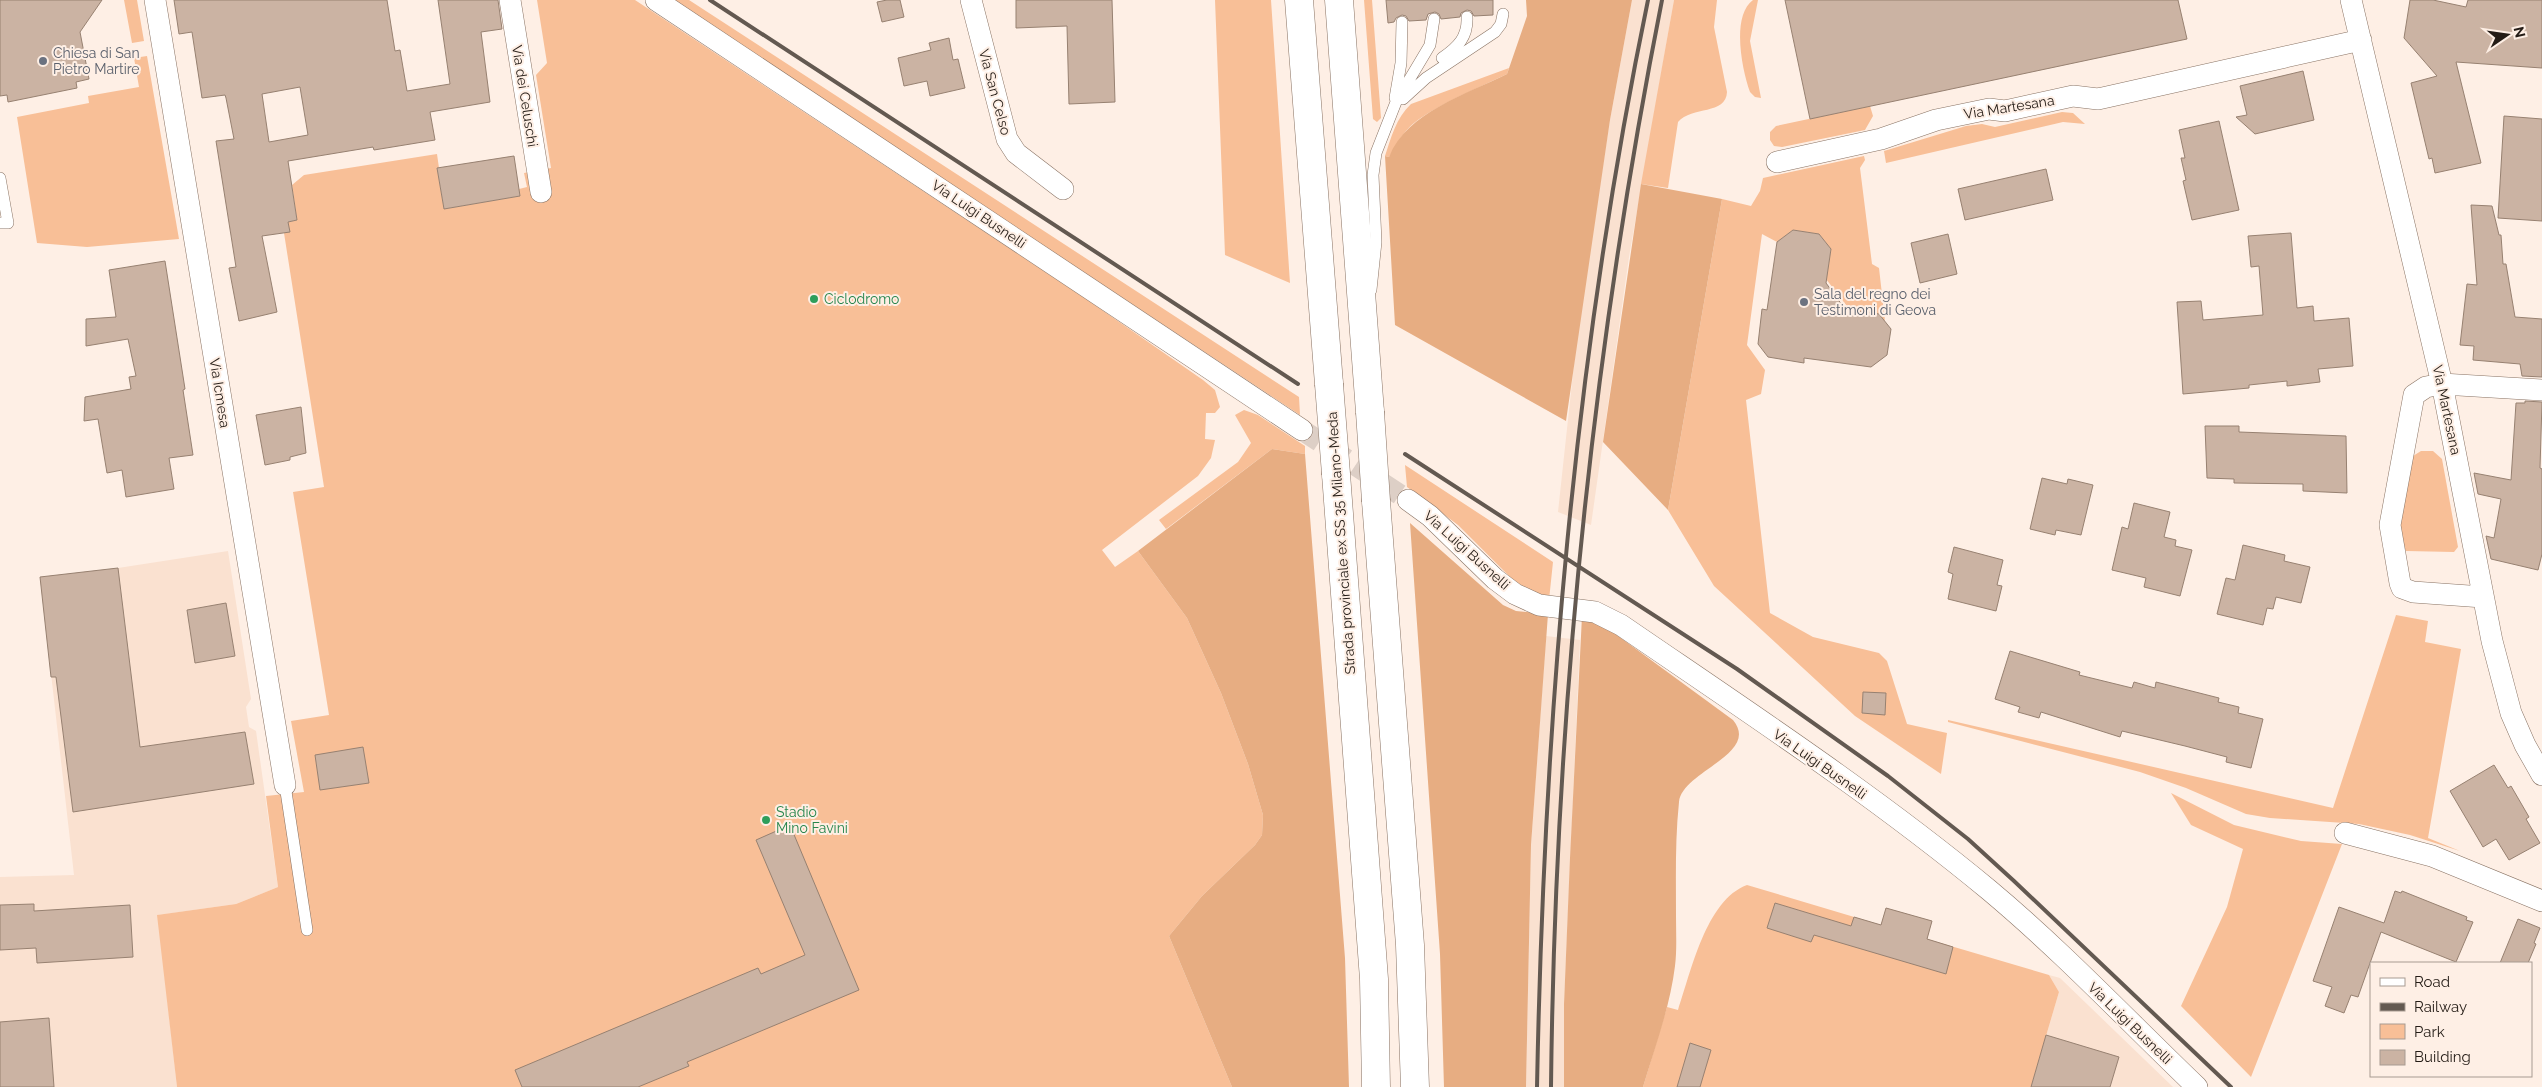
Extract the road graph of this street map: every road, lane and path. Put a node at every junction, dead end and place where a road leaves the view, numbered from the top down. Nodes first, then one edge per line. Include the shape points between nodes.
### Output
1 (154, 0) edge
2 (510, 0) edge
3 (656, 0) edge
4 (971, 0) edge
5 (1299, 0) edge
6 (1339, 0) edge
7 (2351, 0) edge
8 (1503, 14) dead end
9 (1467, 17) dead end
10 (1434, 19) dead end
11 (1402, 22) dead end
12 (2360, 40) junction
13 (1388, 121) junction
14 (1777, 162) dead end
15 (0, 178) edge
16 (1063, 189) dead end
17 (541, 192) dead end
18 (0, 224) edge
19 (1365, 348) junction
20 (2442, 384) junction
21 (2542, 390) edge
22 (1302, 430) tunnel mouth
23 (1408, 500) tunnel mouth
24 (2482, 597) junction
25 (2542, 775) edge
26 (285, 785) joint
27 (2345, 833) dead end
28 (2542, 901) edge
29 (307, 930) dead end
30 (1376, 1087) edge
31 (1415, 1087) edge
32 (2197, 1087) edge

1 - 26 street, Via Icmesa
2 - 17 street, Via dei Celuschi
3 - 22 street, Via Luigi Busnelli
4 - 16 street, Via San Celso via 1007,139 1016,152
5 - 30 highway, Strada provinciale ex SS 35 Milano-Meda, bridge via 1374,980
6 - 19 highway
7 - 12 street, Via Martesana
8 - 13 lane via 1495,32 1426,78 1398,104
9 - 13 lane via 1462,41 1406,91
10 - 13 lane via 1430,46
11 - 13 lane via 1401,63
12 - 14 street, Via Martesana via 2098,99 2073,96 2005,111 1989,109 1936,120 1881,139
12 - 20 street, Via Martesana
13 - 19 lane via 1375,158 1375,257
15 - 18 lane via 8,222
19 - 31 highway, bridge via 1410,944
20 - 21 street
20 - 24 street, Via Martesana
20 - 24 street via 2426,387 2414,395 2390,516 2390,536 2402,588 2413,592
23 - 32 street, Via Luigi Busnelli via 1515,594 1539,605 1595,612 1621,625 1921,836 2031,928
24 - 25 street, Via Martesana via 2512,713
26 - 29 lane
27 - 28 street via 2432,856

